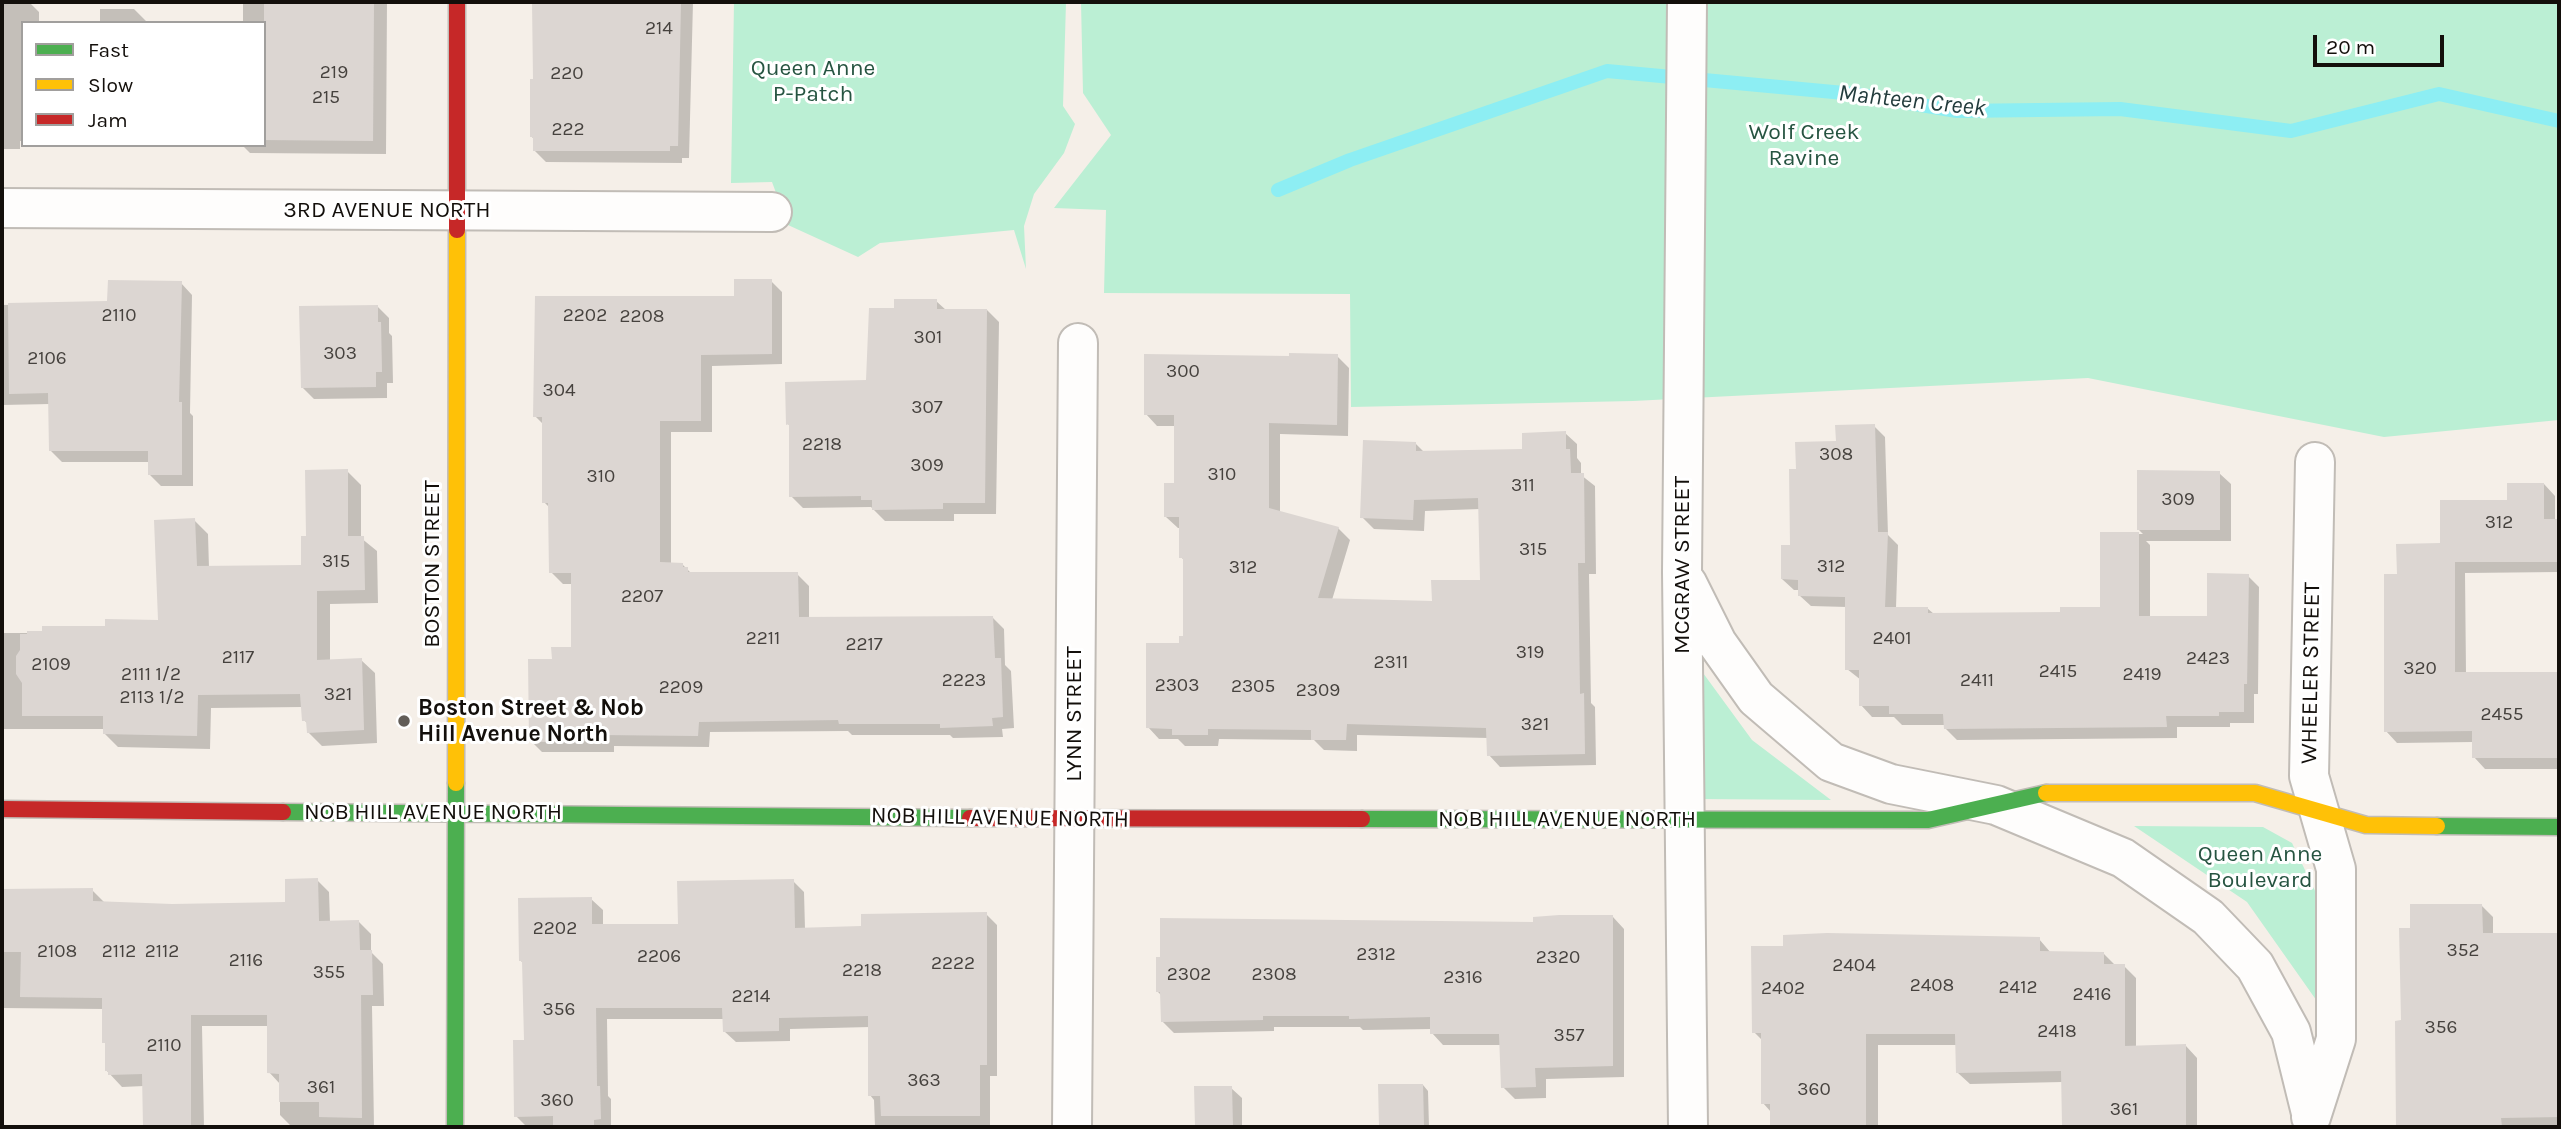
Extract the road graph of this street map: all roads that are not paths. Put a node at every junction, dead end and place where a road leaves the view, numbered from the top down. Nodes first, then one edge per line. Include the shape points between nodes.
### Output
1 (457, 2) edge
2 (1687, 2) edge
3 (2, 208) edge
4 (456, 209) junction
5 (772, 212) dead end
6 (1078, 343) dead end
7 (2315, 462) dead end
8 (1682, 572) junction
9 (1996, 805) junction
10 (2, 809) edge
11 (454, 812) junction
12 (2320, 813) junction
13 (1074, 819) junction
14 (1686, 819) junction
15 (2559, 827) edge
16 (2311, 1120) edge
17 (454, 1127) edge
18 (1072, 1127) edge
19 (1688, 1127) edge

1 - 4 street, BOSTON STREET
2 - 8 street, MCGRAW STREET
3 - 4 street, 3RD AVENUE NORTH
4 - 5 street, 3RD AVENUE NORTH
4 - 11 street, BOSTON STREET
6 - 13 street, LYNN STREET
7 - 12 street, WHEELER STREET via 2309,776
8 - 9 street, NOB HILL AVENUE NORTH via 1717,643 1756,698 1830,762 1891,784
8 - 14 street, MCGRAW STREET
9 - 12 street, NOB HILL AVENUE NORTH via 2052,792 2255,793
9 - 14 street, NOB HILL AVENUE NORTH via 1928,820
9 - 16 street, NOB HILL AVENUE NORTH via 2123,858 2208,917 2255,966 2291,1032
10 - 11 street, NOB HILL AVENUE NORTH
11 - 13 street, NOB HILL AVENUE NORTH
11 - 17 street, BOSTON STREET
12 - 15 street, NOB HILL AVENUE NORTH via 2366,825
12 - 16 street, WHEELER STREET via 2336,869 2336,1039
13 - 14 street, NOB HILL AVENUE NORTH
13 - 18 street, LYNN STREET
14 - 19 street, MCGRAW STREET

